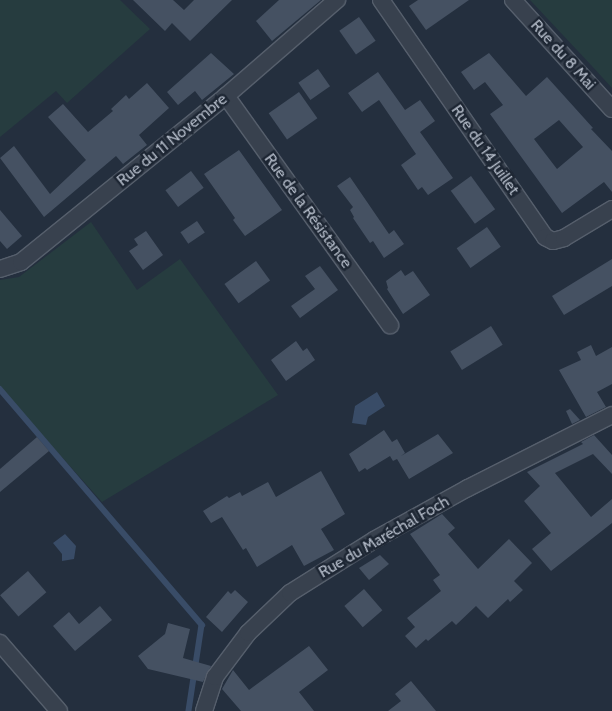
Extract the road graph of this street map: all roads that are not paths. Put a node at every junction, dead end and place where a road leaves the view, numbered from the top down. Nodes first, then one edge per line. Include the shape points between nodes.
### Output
1 (337, 0) edge
2 (381, 0) edge
3 (513, 0) edge
4 (226, 96) junction
5 (612, 109) edge
6 (612, 209) edge
7 (0, 269) edge
8 (390, 325) dead end
9 (612, 416) edge
10 (0, 643) edge
11 (59, 711) edge
12 (204, 711) edge

1 - 4 street, Rue du 11 Novembre
2 - 6 street, Rue du 14 Juillet via 545,237 553,241 564,238
3 - 5 street, Rue du 8 Mai
4 - 7 street, Rue du 11 Novembre via 21,262
4 - 8 street, Rue de la Résistance
9 - 12 street, Rue du Maréchal Foch via 468,488 374,540 290,593 248,634 214,677
10 - 11 street

